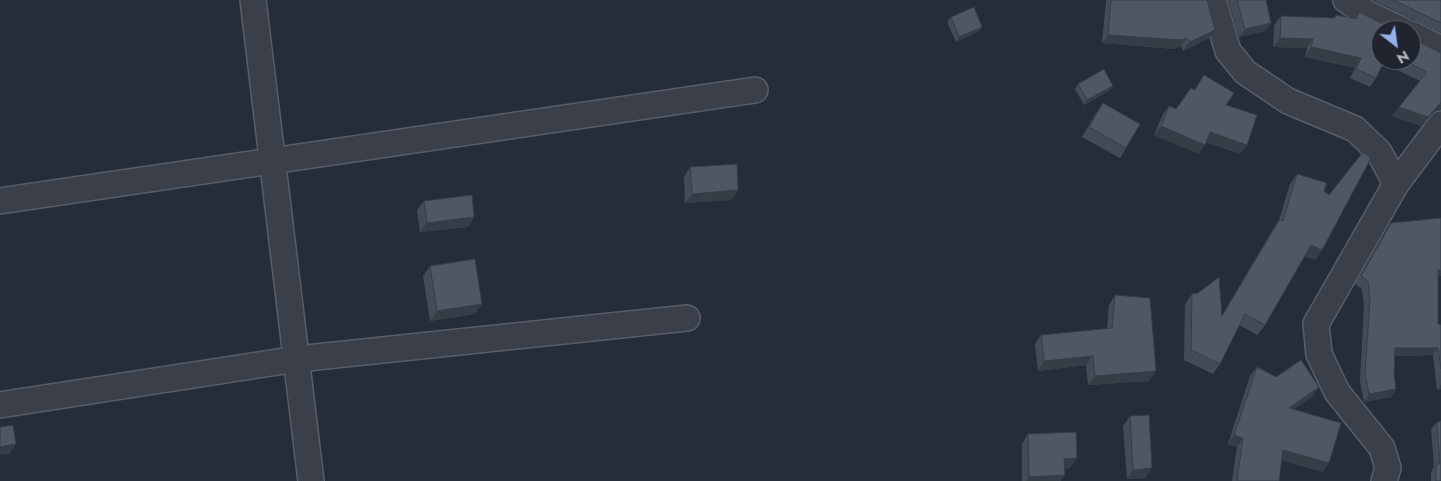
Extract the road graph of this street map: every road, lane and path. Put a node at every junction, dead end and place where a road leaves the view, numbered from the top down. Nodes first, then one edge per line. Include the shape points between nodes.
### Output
1 (253, 0) edge
2 (1213, 0) edge
3 (1346, 0) edge
4 (1381, 20) edge
5 (1421, 39) edge
6 (1441, 49) edge
7 (755, 90) dead end
8 (1441, 124) edge
9 (272, 160) junction
10 (1396, 184) junction
11 (0, 201) edge
12 (687, 318) dead end
13 (296, 359) junction
14 (0, 405) edge
15 (311, 481) edge
16 (1384, 481) edge

1 - 9 street
2 - 10 street via 1228,51 1245,72 1288,101 1355,129 1379,152
3 - 4 street
5 - 6 street
7 - 9 street
8 - 10 street
9 - 11 street
9 - 13 street
10 - 16 street via 1316,324 1319,354 1337,392 1382,448 1388,468
12 - 13 street
13 - 14 street
13 - 15 street

